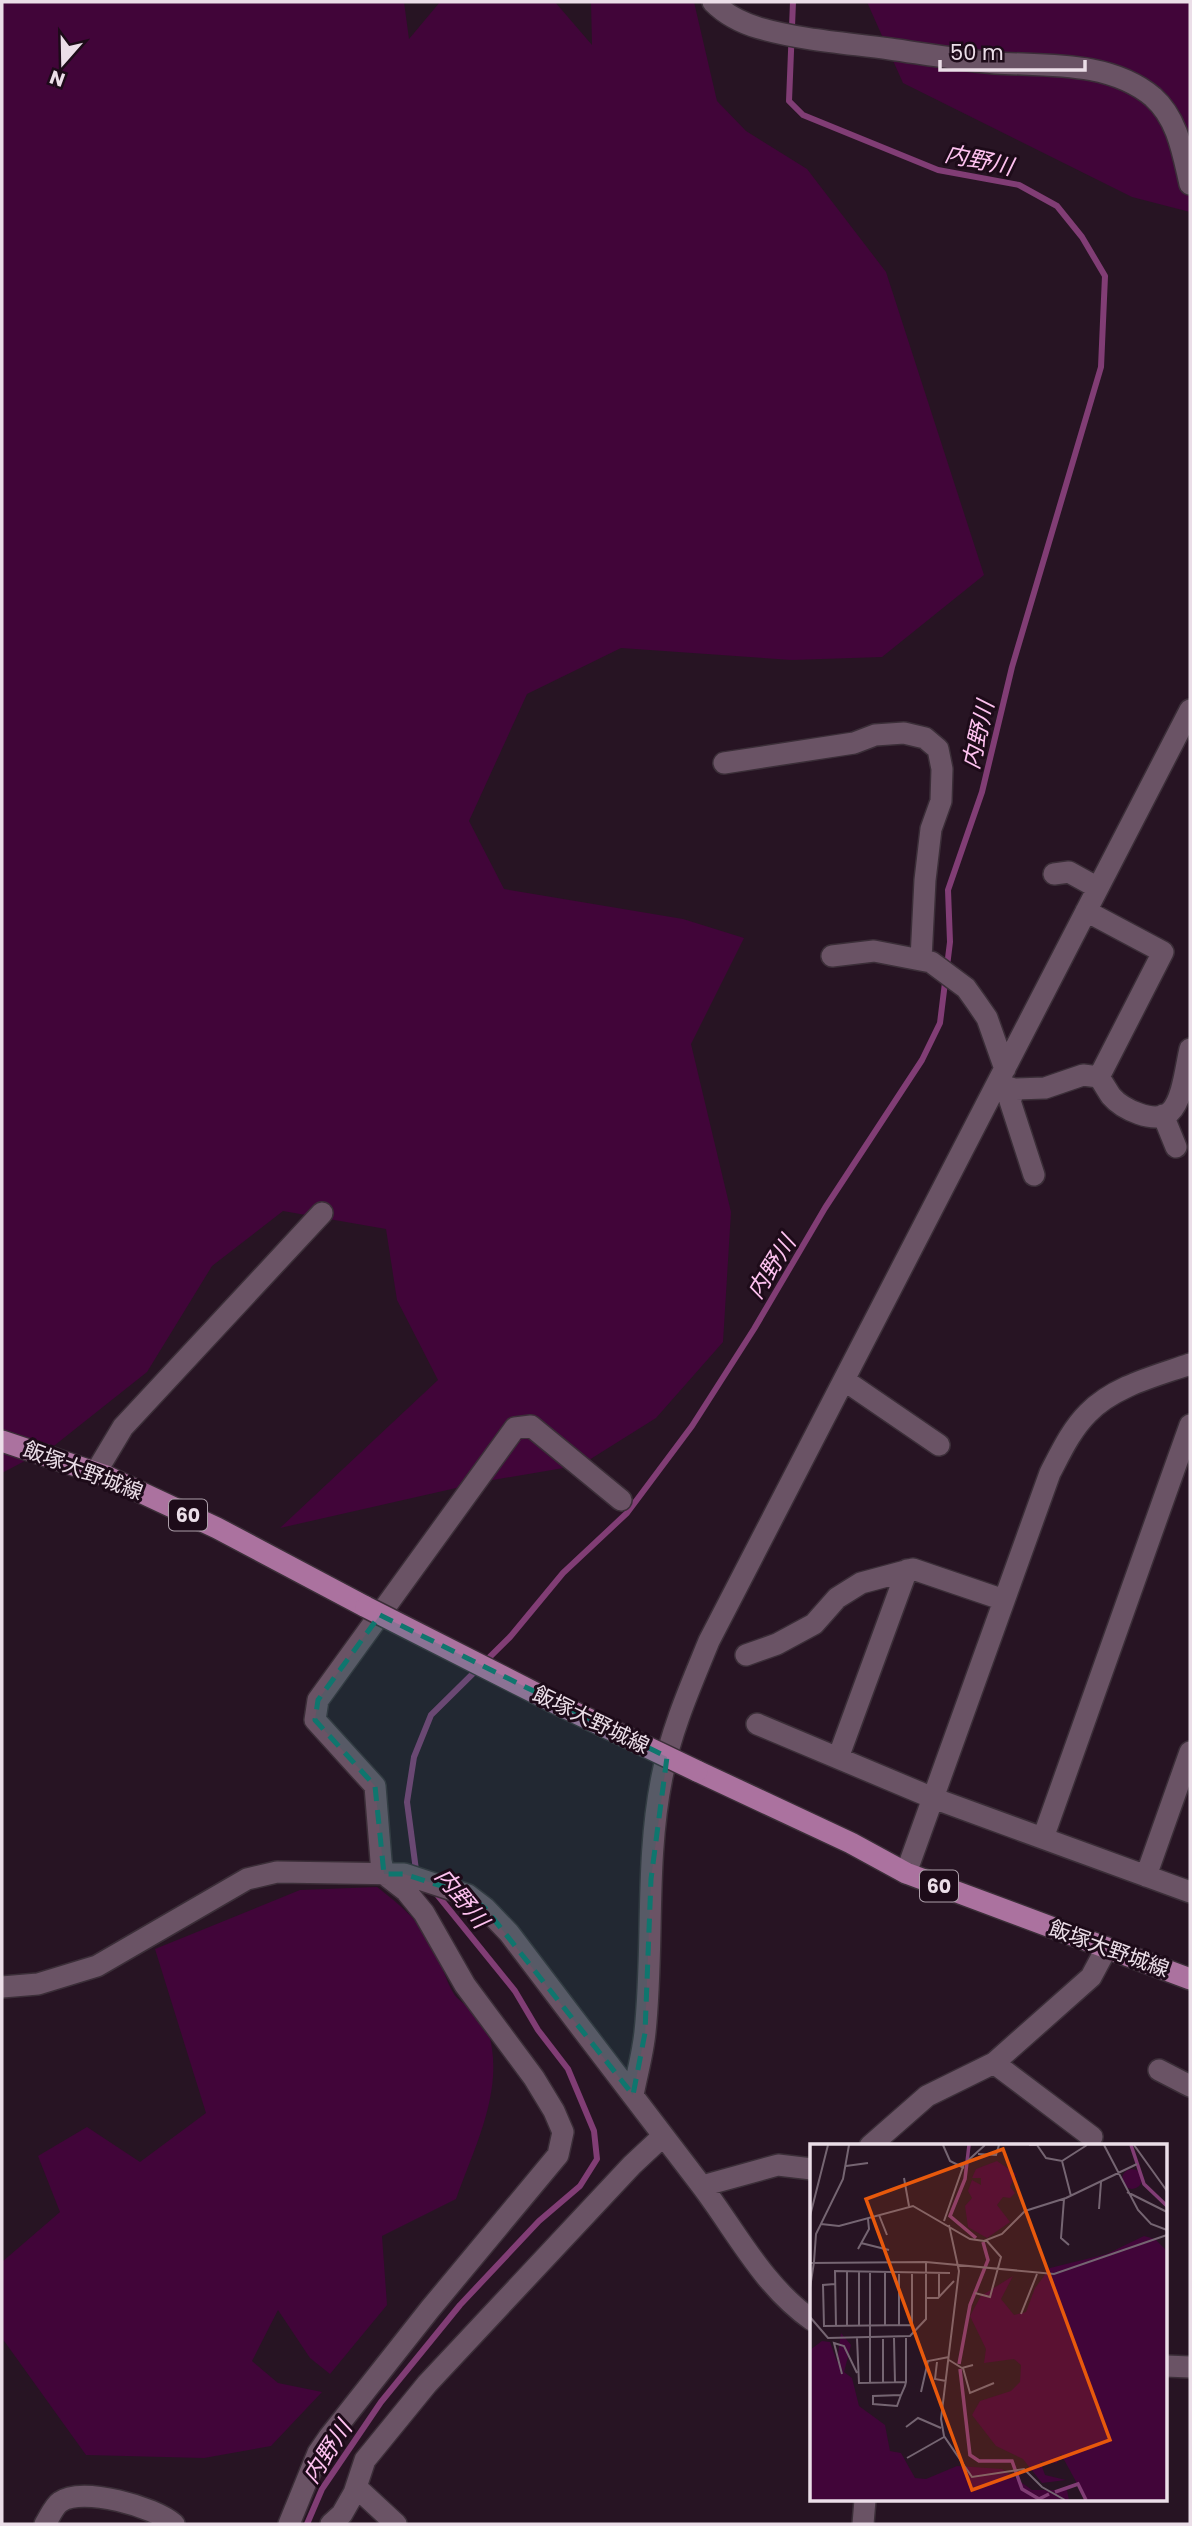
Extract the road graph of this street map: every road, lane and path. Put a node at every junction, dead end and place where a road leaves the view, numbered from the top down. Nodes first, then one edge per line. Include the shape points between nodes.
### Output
1 (713, 2) edge
2 (1190, 184) edge
3 (1190, 710) edge
4 (724, 763) dead end
5 (1054, 874) dead end
6 (1098, 888) junction
7 (1086, 911) junction
8 (832, 957) dead end
9 (926, 960) junction
10 (1190, 1049) edge
11 (1099, 1077) junction
12 (1006, 1080) junction
13 (1163, 1115) junction
14 (1176, 1147) dead end
15 (1034, 1175) dead end
16 (322, 1213) dead end
17 (1190, 1364) edge
18 (844, 1380) junction
19 (1189, 1430) edge
20 (2, 1441) edge
21 (939, 1445) dead end
22 (96, 1472) junction
23 (621, 1500) dead end
24 (907, 1570) junction
25 (1004, 1600) junction
26 (746, 1655) dead end
27 (757, 1724) dead end
28 (1190, 1752) edge
29 (838, 1758) junction
30 (933, 1798) junction
31 (1043, 1838) junction
32 (906, 1873) junction
33 (394, 1874) junction
34 (1146, 1876) junction
35 (1190, 1892) edge
36 (1106, 1949) junction
37 (1190, 1979) edge
38 (2, 1987) edge
39 (994, 2063) junction
40 (1159, 2070) dead end
41 (1190, 2086) edge
42 (632, 2095) junction
43 (662, 2137) junction
44 (1092, 2137) dead end
45 (872, 2144) edge
46 (810, 2169) edge
47 (702, 2186) junction
48 (810, 2318) edge
49 (1168, 2366) edge
50 (1190, 2367) edge
51 (356, 2487) junction
52 (865, 2502) edge
53 (45, 2524) edge
54 (174, 2524) edge
55 (289, 2524) edge
56 (331, 2524) edge
57 (396, 2524) edge
58 (863, 2524) edge

1 - 2 street via 758,27 801,36 989,62 1111,73 1155,99 1177,131
3 - 6 street
4 - 9 street via 854,743 884,734 925,738 938,749 941,802 931,829 925,880
5 - 6 street via 1069,872
6 - 7 street
7 - 11 street via 1163,952
7 - 12 street
8 - 9 street via 874,951
9 - 12 street via 966,988 987,1018
10 - 13 street via 1175,1103 1170,1113
11 - 12 street via 1083,1075 1045,1088
11 - 13 street via 1124,1107
12 - 15 street
12 - 18 street
13 - 14 street
16 - 22 street via 123,1427
17 - 25 street via 1119,1390 1088,1412 1050,1473
18 - 21 street
18 - 42 street via 709,1641 677,1723 657,1806 645,2033
19 - 31 street
20 - 22 main road, 飯塚大野城線 / 60
22 - 32 main road, 飯塚大野城線 / 60, bridge
23 - 33 street via 531,1426 515,1428 318,1700 315,1720 375,1786 381,1861
24 - 25 street
24 - 26 street via 861,1583 837,1598 814,1624
24 - 29 street
25 - 30 street
27 - 29 street
28 - 34 street
29 - 30 street
30 - 31 street
30 - 32 street
31 - 34 street
32 - 36 main road, 飯塚大野城線 / 60
33 - 38 street via 278,1872 247,1879 97,1966 38,1984
33 - 42 street via 463,1893 485,1908
33 - 55 street via 424,1913 464,1986 534,2078 563,2132 558,2155 318,2453
34 - 35 street
36 - 37 main road, 飯塚大野城線 / 60
36 - 39 street via 1091,1977
39 - 44 street
39 - 45 street via 927,2096
40 - 41 street
42 - 43 street
43 - 47 street
43 - 51 street via 427,2384 365,2460
46 - 47 street via 778,2165
47 - 48 street via 762,2273
49 - 50 street
51 - 56 street via 342,2514
51 - 57 street
52 - 58 street
53 - 54 street via 59,2502 77,2496 143,2508

